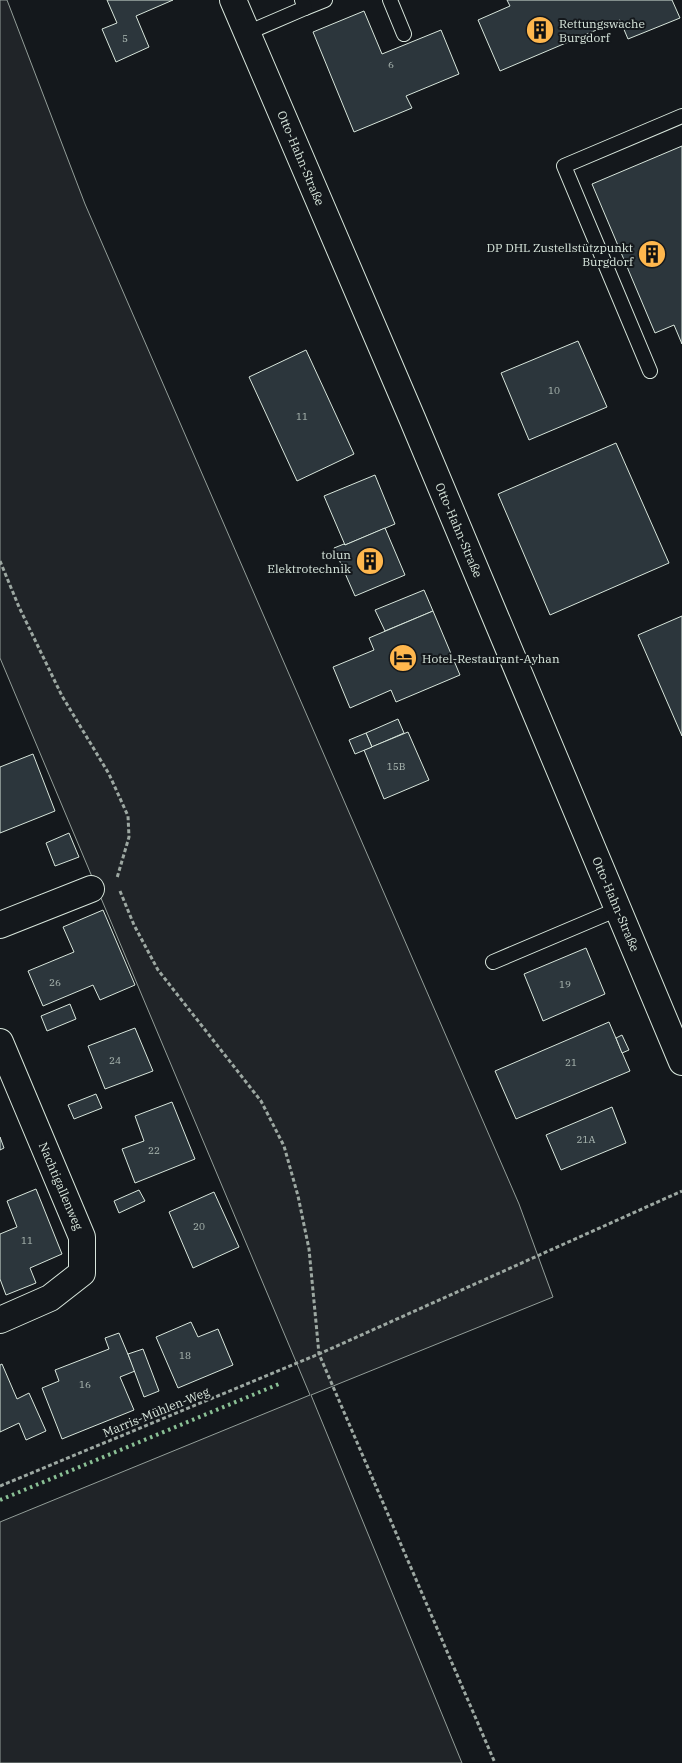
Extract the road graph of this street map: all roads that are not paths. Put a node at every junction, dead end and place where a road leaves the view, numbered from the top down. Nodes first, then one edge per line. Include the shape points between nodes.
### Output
1 (233, 0) edge
2 (325, 0) edge
3 (390, 0) edge
4 (304, 4) edge
5 (247, 33) junction
6 (404, 34) dead end
7 (682, 116) edge
8 (650, 371) dead end
9 (91, 889) dead end
10 (618, 909) junction
11 (0, 925) edge
12 (493, 962) dead end
13 (0, 1042) edge
14 (682, 1062) edge
15 (0, 1320) edge

1 - 5 street, Otto-Hahn-Straße
2 - 4 lane
3 - 6 lane
4 - 5 lane
5 - 10 street, Otto-Hahn-Straße
7 - 8 lane via 564,166
9 - 11 street
10 - 12 lane
10 - 14 street, Otto-Hahn-Straße
13 - 15 street, Nachtigallenweg via 82,1237 82,1273 50,1298

